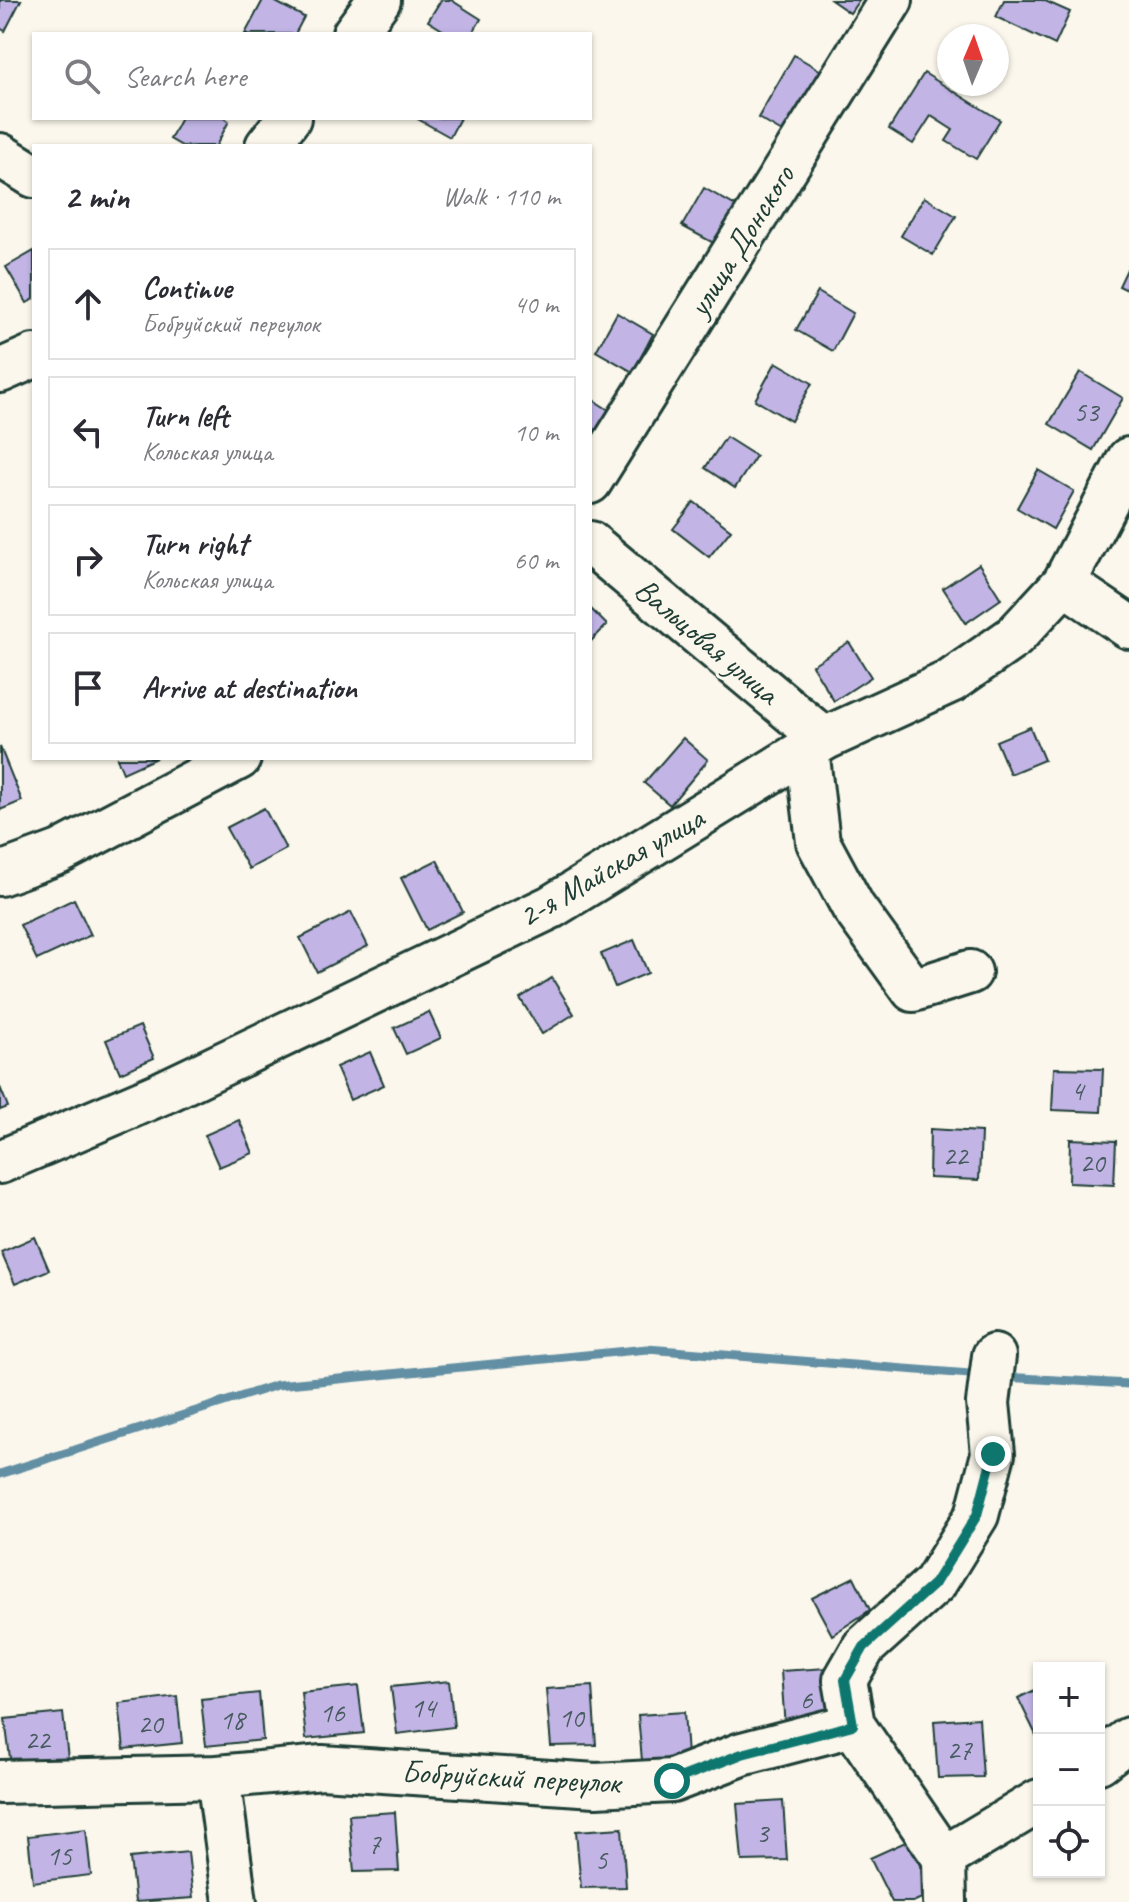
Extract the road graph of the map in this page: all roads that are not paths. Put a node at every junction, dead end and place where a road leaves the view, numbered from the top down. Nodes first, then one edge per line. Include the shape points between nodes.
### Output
1 (379, 0) edge
2 (891, 0) edge
3 (355, 32) edge
4 (287, 120) edge
5 (269, 144) edge
6 (0, 155) edge
7 (32, 175) edge
8 (32, 357) edge
9 (0, 371) edge
10 (1129, 459) edge
11 (592, 479) edge
12 (592, 545) edge
13 (1064, 583) junction
14 (1129, 627) edge
15 (816, 744) junction
16 (235, 760) edge
17 (0, 874) edge
18 (970, 972) dead end
19 (0, 1162) edge
20 (994, 1356) dead end
21 (853, 1725) junction
22 (1129, 1739) edge
23 (1105, 1757) edge
24 (218, 1777) junction
25 (0, 1782) edge
26 (1033, 1805) edge
27 (944, 1858) junction
28 (235, 1902) edge
29 (945, 1902) edge

1 - 3 street
2 - 11 street, улица Донского
4 - 5 street
6 - 7 street
8 - 9 street
10 - 13 street, 2-я Майская улица
12 - 15 street, Вальцовая улица
13 - 14 street
13 - 15 street, 2-я Майская улица via 1014,637 951,681
15 - 18 street via 818,842 861,919 913,990
15 - 19 street, 2-я Майская улица via 551,907 162,1093
16 - 17 street via 60,852
20 - 21 street via 988,1403 993,1454 977,1515 935,1583 864,1647 845,1680
21 - 24 street, Бобруйский переулок via 742,1754 672,1781 596,1785 322,1767
21 - 27 street
22 - 23 street
24 - 25 street, Бобруйский переулок
24 - 28 street
26 - 27 street
27 - 29 street

